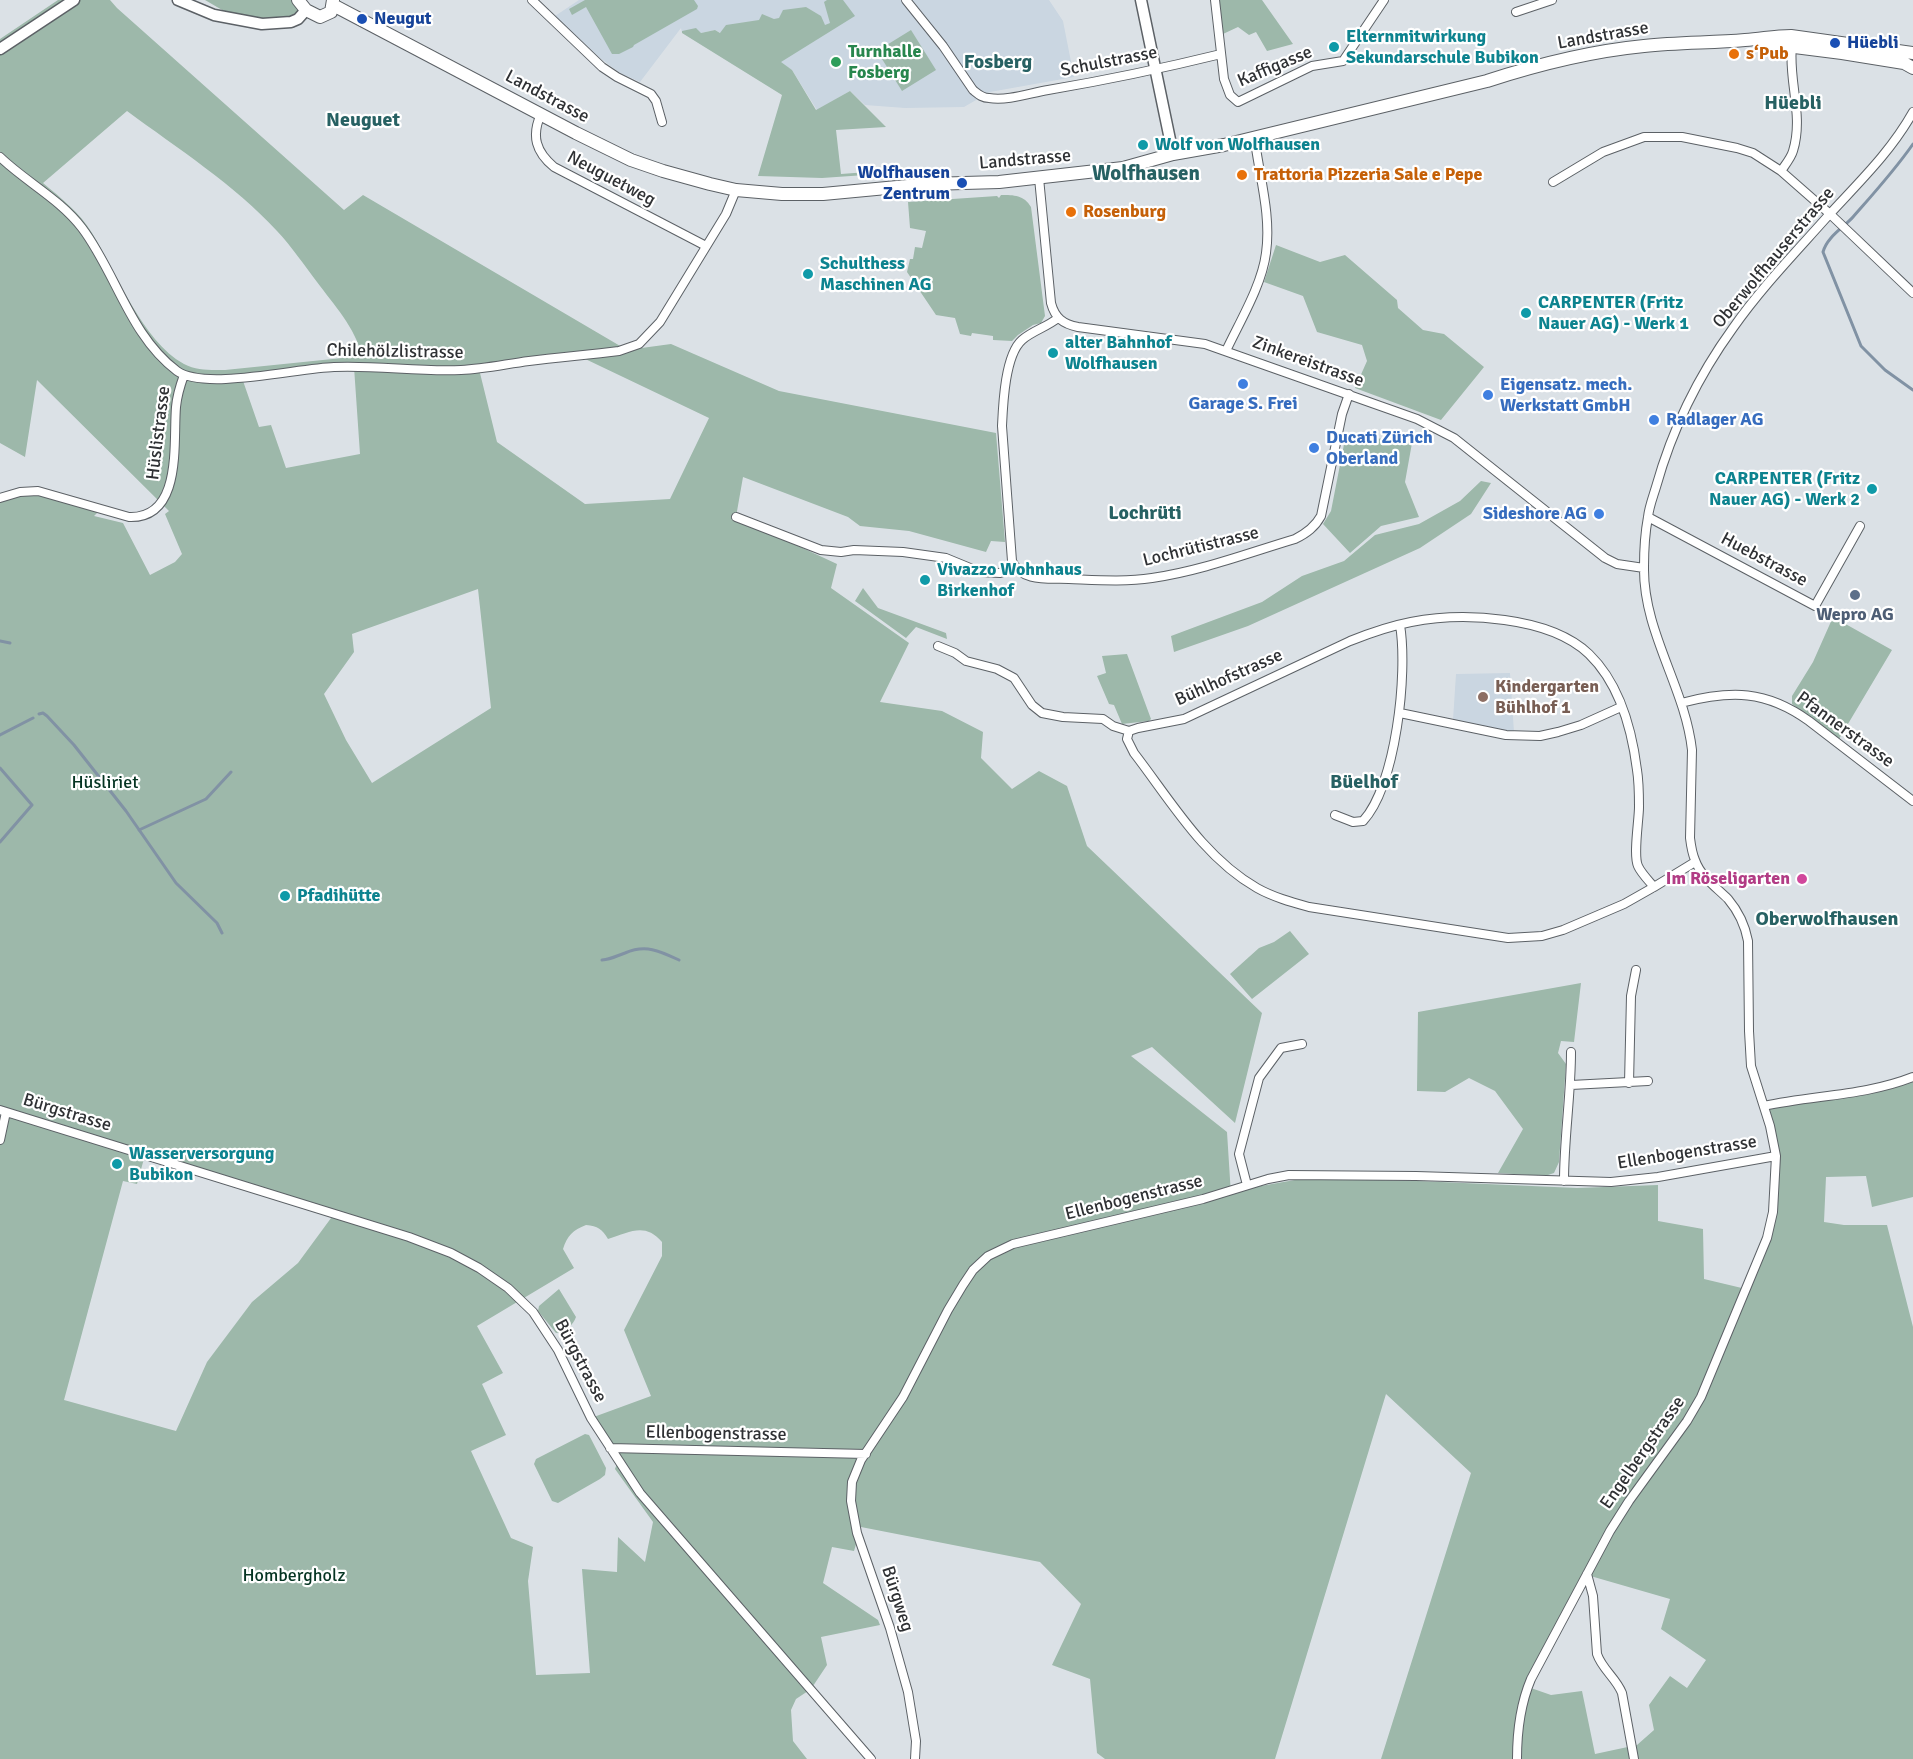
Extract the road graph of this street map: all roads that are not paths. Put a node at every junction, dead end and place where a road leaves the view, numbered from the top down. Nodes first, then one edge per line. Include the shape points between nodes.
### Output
1 (74, 0) edge
2 (178, 0) edge
3 (298, 0) edge
4 (532, 0) edge
5 (906, 0) edge
6 (1141, 0) edge
7 (1215, 0) edge
8 (1384, 0) edge
9 (1552, 0) edge
10 (333, 2) edge
11 (306, 10) junction
12 (1516, 12) dead end
13 (1747, 40) junction
14 (1792, 46) junction
15 (0, 49) edge
16 (1913, 53) edge
17 (1221, 54) junction
18 (1913, 68) edge
19 (1155, 70) junction
20 (1913, 112) edge
21 (541, 114) junction
22 (662, 122) dead end
23 (1253, 138) junction
24 (1173, 154) junction
25 (0, 157) edge
26 (1781, 171) junction
27 (1039, 178) junction
28 (1553, 182) dead end
29 (736, 190) junction
30 (1833, 218) junction
31 (706, 246) junction
32 (1913, 293) edge
33 (1058, 318) junction
34 (1226, 351) junction
35 (184, 375) junction
36 (1349, 394) junction
37 (0, 498) edge
38 (736, 517) dead end
39 (1648, 517) junction
40 (1860, 526) dead end
41 (1015, 568) junction
42 (1644, 568) junction
43 (1400, 625) junction
44 (938, 646) dead end
45 (1681, 703) junction
46 (1621, 707) junction
47 (1400, 713) junction
48 (1129, 731) junction
49 (1913, 801) edge
50 (1335, 815) dead end
51 (1695, 862) junction
52 (1654, 887) junction
53 (1636, 970) dead end
54 (1302, 1044) dead end
55 (1571, 1052) dead end
56 (1913, 1077) edge
57 (1648, 1081) dead end
58 (1629, 1083) junction
59 (1571, 1085) junction
60 (1764, 1106) junction
61 (3, 1111) edge
62 (0, 1140) edge
63 (1776, 1156) junction
64 (1564, 1181) junction
65 (1247, 1185) junction
66 (610, 1448) junction
67 (866, 1454) junction
68 (1587, 1574) junction
69 (871, 1759) edge
70 (915, 1759) edge
71 (1517, 1759) edge
72 (1634, 1759) edge

1 - 15 street
2 - 11 street via 214,15 262,24 291,22
3 - 11 main road
4 - 22 street via 602,67 651,94
5 - 19 street, Schulstrasse via 973,90 987,98
6 - 19 street
7 - 17 street
8 - 17 street, Kaffigasse via 1342,61 1312,66 1238,102 1230,95 1224,79
9 - 12 street
10 - 11 main road via 331,12 324,16
10 - 21 main road, Landstrasse
13 - 14 main road, Landstrasse
13 - 16 main road, Landstrasse via 1791,36
13 - 23 main road, Landstrasse via 1642,46 1535,66
14 - 18 main road, Landstrasse via 1897,62
14 - 26 street via 1798,116 1793,151
17 - 19 street, Schulstrasse
19 - 24 street
20 - 30 street, Oberwolfhauserstrasse via 1884,156
21 - 29 main road, Landstrasse via 640,163
21 - 31 street, Neuguetweg via 536,140 554,167
23 - 24 main road, Landstrasse
23 - 34 street via 1268,228 1266,254 1262,273
24 - 27 main road, Landstrasse via 1123,168
25 - 35 street via 80,225 146,337
26 - 28 street via 1737,148 1682,137 1644,137 1603,152
26 - 30 street
27 - 29 main road, Landstrasse via 823,194
27 - 33 street via 1051,303
29 - 31 street, Chilehölzlistrasse
30 - 32 street
30 - 39 street, Oberwolfhauserstrasse via 1767,285 1733,327 1695,388 1662,467
31 - 35 street, Chilehölzlistrasse via 660,322 645,340 627,350 465,370 372,366 223,379
33 - 34 street, Zinkereistrasse via 1078,327 1181,340
33 - 41 street via 1018,344 1006,386 1002,426
34 - 36 street, Zinkereistrasse
35 - 37 street, Hüslistrasse via 177,399 171,482 162,502 151,513 129,517 38,491
36 - 41 street, Lochrütistrasse via 1322,516 1295,540 1152,578 1037,578
36 - 42 street, Zinkereistrasse via 1446,434 1598,554 1617,564
38 - 41 street via 821,550 903,552 946,558 980,572 1000,573
39 - 40 street, Huebstrasse via 1815,606
39 - 42 street, Oberwolfhauserstrasse
42 - 45 street, Oberwolfhauserstrasse via 1654,631
43 - 46 street, Bühlhofstrasse via 1486,618 1560,634 1598,663
43 - 47 street
43 - 48 street, Bühlhofstrasse via 1350,641 1184,719
44 - 48 street via 1014,678 1041,713 1103,719
45 - 49 street, Pfannerstrasse via 1726,694 1776,702 1804,717
45 - 51 street, Oberwolfhauserstrasse via 1691,738 1690,838
46 - 47 street via 1581,725 1540,736 1506,735
46 - 52 street, Bühlhofstrasse via 1637,771 1637,864
47 - 50 street via 1385,777 1368,816 1353,822
48 - 52 street via 1127,739 1134,753 1213,855 1242,878 1280,899 1527,938 1563,930
51 - 52 street
51 - 60 street, Oberwolfhauserstrasse via 1745,927 1751,1066
53 - 58 street via 1631,996
54 - 65 street via 1281,1048 1259,1078 1239,1154
55 - 59 street
56 - 60 street via 1864,1091
57 - 58 street
58 - 59 street
59 - 64 street
60 - 63 street, Oberwolfhauserstrasse
61 - 62 street
61 - 66 street, Bürgstrasse via 410,1237 479,1268 522,1300 542,1324
63 - 64 street, Ellenbogenstrasse via 1658,1178
63 - 68 street, Engelbergstrasse via 1773,1212 1767,1238 1701,1397 1619,1516
64 - 65 street, Ellenbogenstrasse via 1289,1175
65 - 67 street, Ellenbogenstrasse via 1013,1244 988,1256 963,1285 903,1397
66 - 67 street, Ellenbogenstrasse
66 - 69 street, Bürgstrasse via 654,1511
67 - 70 street, Bürgweg via 852,1482 852,1508 908,1692
68 - 71 street, Engelbergstrasse via 1528,1687 1519,1719
68 - 72 street via 1593,1596 1597,1654 1619,1684

